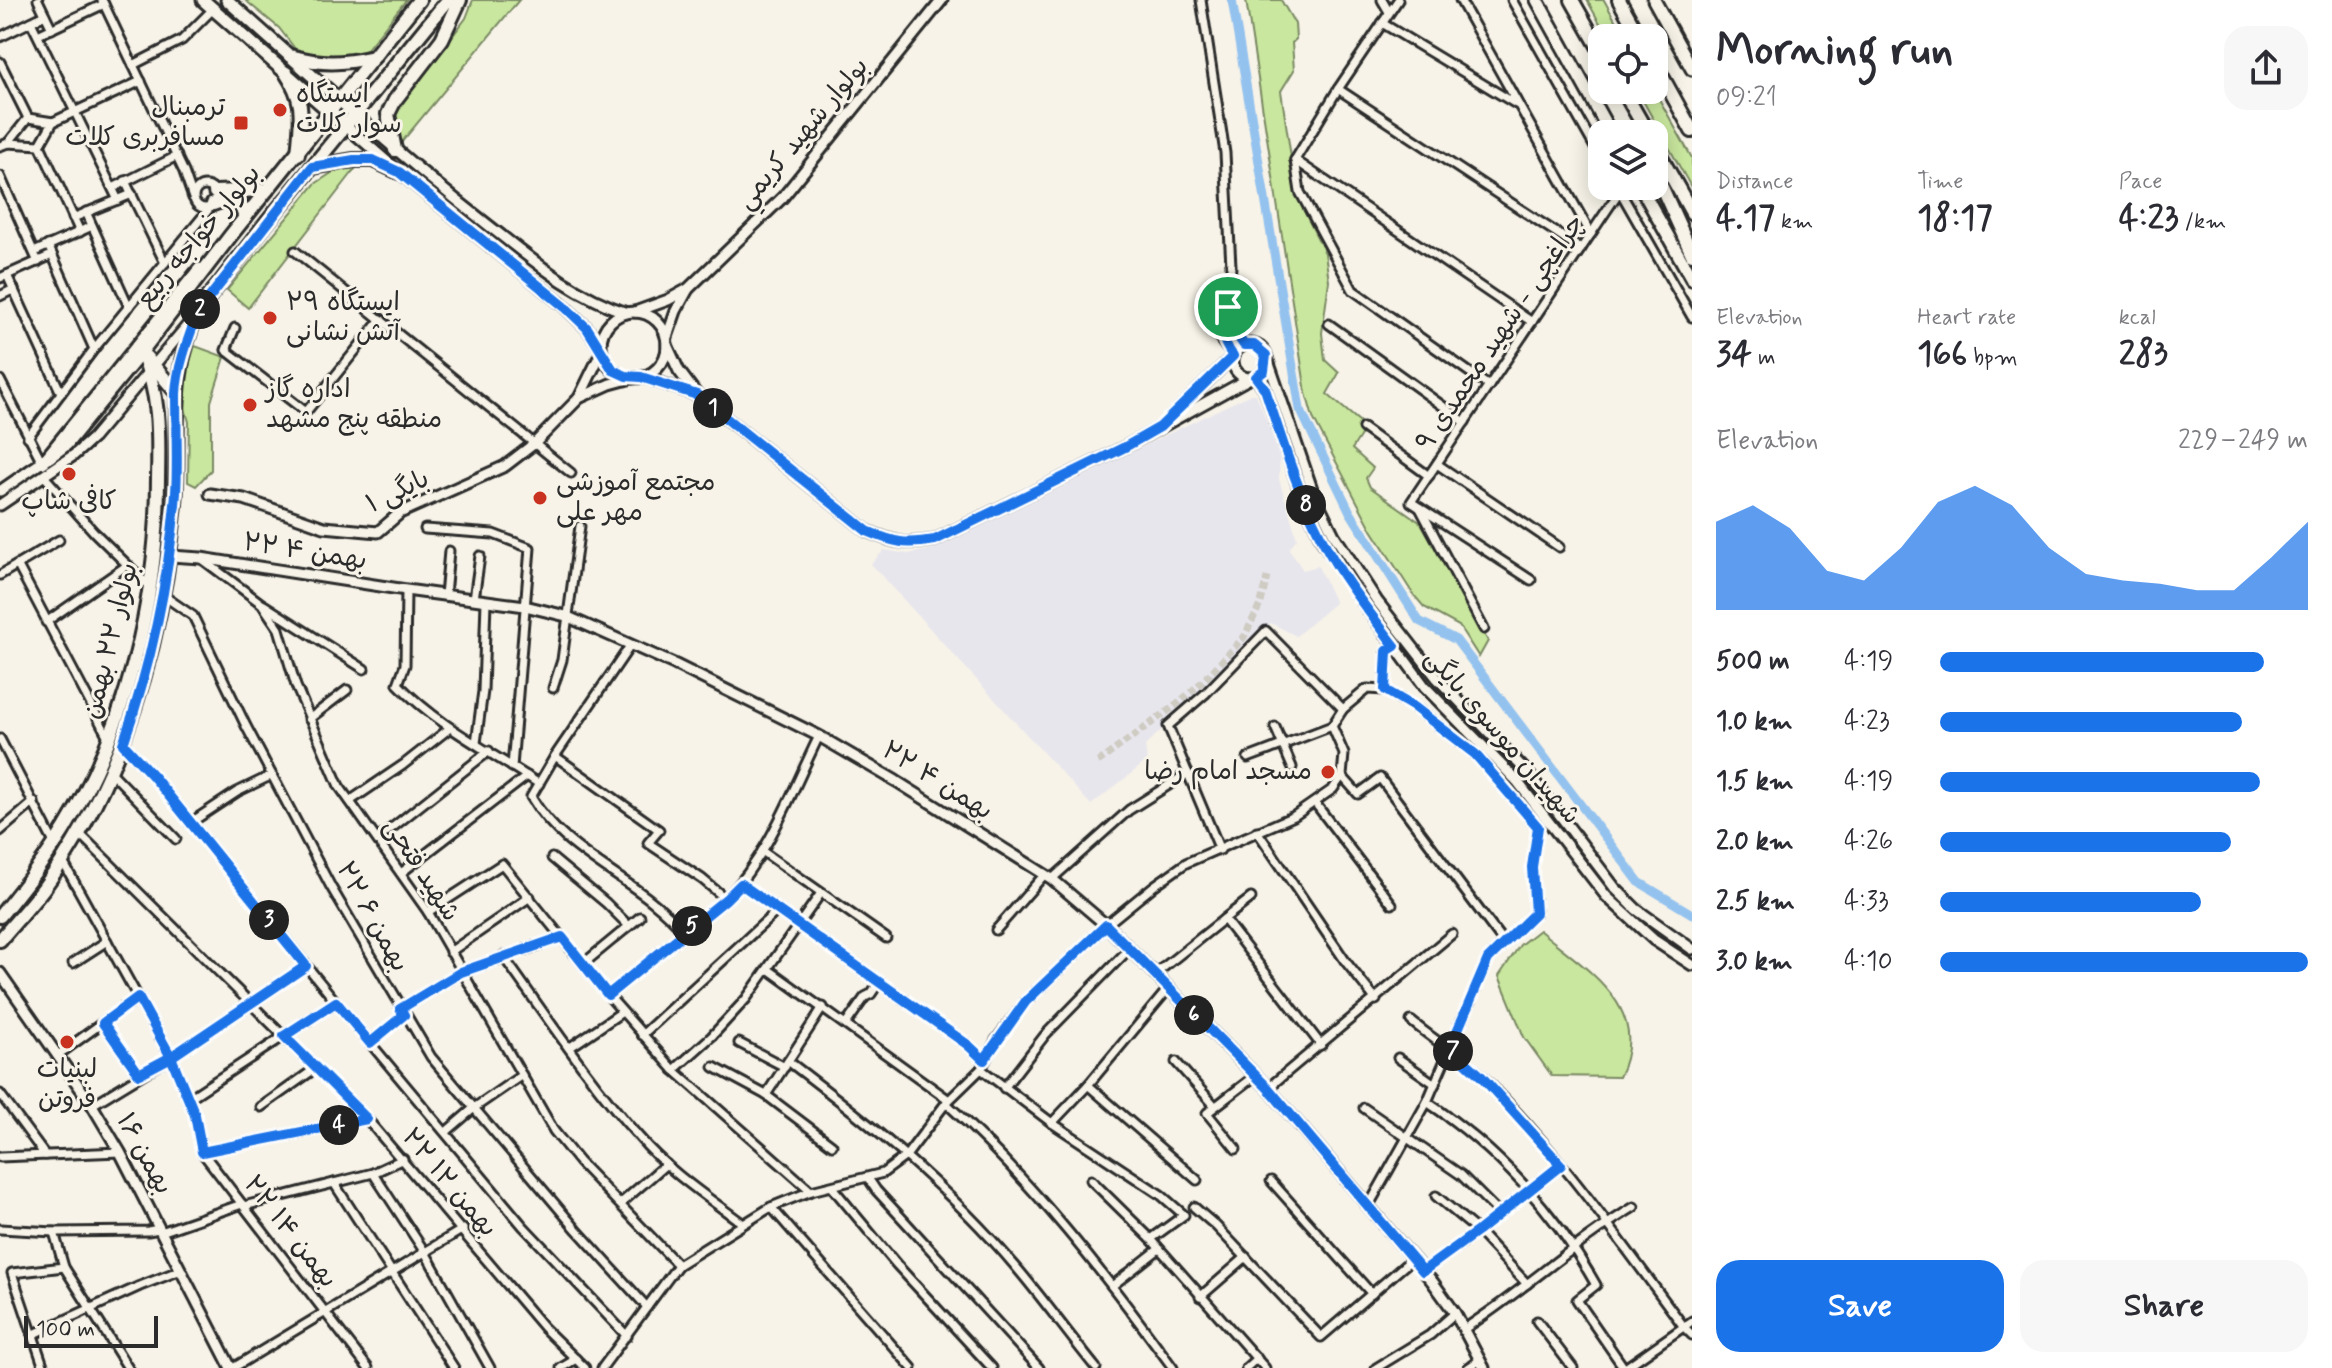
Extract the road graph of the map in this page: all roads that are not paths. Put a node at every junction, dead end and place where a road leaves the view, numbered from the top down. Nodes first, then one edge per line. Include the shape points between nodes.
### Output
1 (38, 0) edge
2 (203, 0) edge
3 (227, 0) edge
4 (419, 0) edge
5 (448, 0) edge
6 (460, 0) edge
7 (942, 0) edge
8 (1201, 0) edge
9 (1382, 0) edge
10 (1398, 0) edge
11 (1460, 0) edge
12 (1512, 0) edge
13 (1537, 0) edge
14 (1572, 0) edge
15 (1619, 0) edge
16 (1654, 0) edge
17 (103, 2) edge
18 (213, 9) junction
19 (1389, 12) junction
20 (45, 15) junction
21 (31, 22) junction
22 (1382, 23) junction
23 (1633, 24) edge
24 (1588, 28) edge
25 (52, 29) junction
26 (38, 35) junction
27 (0, 37) edge
28 (290, 56) junction
29 (374, 57) junction
30 (0, 62) edge
31 (133, 65) junction
32 (1692, 69) edge
33 (286, 73) junction
34 (1668, 76) edge
35 (141, 81) junction
36 (1668, 87) edge
37 (1338, 89) junction
38 (340, 100) junction
39 (1518, 105) junction
40 (75, 111) junction
41 (331, 112) junction
42 (1692, 113) edge
43 (355, 114) junction
44 (28, 118) junction
45 (1603, 120) edge
46 (53, 122) junction
47 (346, 126) junction
48 (1692, 131) edge
49 (1588, 135) edge
50 (4, 144) edge
51 (40, 145) junction
52 (395, 150) junction
53 (298, 154) junction
54 (177, 156) junction
55 (1295, 160) junction
56 (312, 167) junction
57 (1668, 170) edge
58 (184, 172) junction
59 (399, 172) junction
60 (0, 176) edge
61 (125, 181) junction
62 (2, 186) edge
63 (113, 188) junction
64 (267, 190) junction
65 (132, 194) dead end
66 (210, 194) junction
67 (118, 200) junction
68 (1612, 200) edge
69 (1627, 200) edge
70 (1648, 200) edge
71 (1668, 200) edge
72 (195, 202) junction
73 (86, 212) junction
74 (1692, 213) edge
75 (73, 218) junction
76 (245, 218) junction
77 (92, 226) junction
78 (195, 227) junction
79 (80, 232) junction
80 (1591, 234) junction
81 (231, 235) junction
82 (48, 245) junction
83 (1581, 249) junction
84 (295, 251) dead end
85 (34, 252) junction
86 (1692, 254) edge
87 (52, 255) junction
88 (38, 262) junction
89 (165, 263) junction
90 (4, 276) edge
91 (1692, 279) edge
92 (14, 289) junction
93 (688, 289) junction
94 (0, 296) edge
95 (129, 307) junction
96 (1228, 307) junction
97 (198, 312) junction
98 (631, 312) junction
99 (1692, 317) edge
100 (381, 319) junction
101 (1532, 322) junction
102 (1329, 324) dead end
103 (235, 328) dead end
104 (667, 342) junction
105 (1244, 345) junction
106 (94, 349) junction
107 (602, 351) junction
108 (141, 352) junction
109 (1266, 355) junction
110 (1233, 356) junction
111 (152, 368) junction
112 (637, 377) junction
113 (1253, 378) junction
114 (0, 380) edge
115 (1489, 386) junction
116 (176, 392) junction
117 (61, 393) junction
118 (697, 395) junction
119 (579, 398) junction
120 (1465, 422) junction
121 (1160, 427) junction
122 (1363, 428) dead end
123 (28, 437) junction
124 (535, 443) junction
125 (42, 462) junction
126 (1437, 464) junction
127 (571, 473) dead end
128 (44, 476) junction
129 (1429, 476) junction
130 (0, 491) edge
131 (210, 494) dead end
132 (1415, 504) junction
133 (0, 505) edge
134 (580, 526) dead end
135 (425, 529) dead end
136 (59, 540) dead end
137 (1559, 547) dead end
138 (449, 551) dead end
139 (170, 556) junction
140 (480, 556) dead end
141 (201, 558) junction
142 (18, 566) junction
143 (126, 566) junction
144 (0, 575) edge
145 (1531, 580) dead end
146 (151, 589) junction
147 (406, 590) junction
148 (164, 596) junction
149 (445, 596) junction
150 (474, 599) junction
151 (486, 601) junction
152 (262, 604) junction
153 (525, 606) junction
154 (566, 616) junction
155 (46, 622) junction
156 (1484, 629) dead end
157 (630, 646) junction
158 (1395, 646) junction
159 (364, 669) dead end
160 (553, 688) dead end
161 (347, 690) dead end
162 (1385, 690) junction
163 (1343, 709) junction
164 (309, 719) junction
165 (1332, 726) junction
166 (1275, 727) dead end
167 (450, 728) junction
168 (819, 736) junction
169 (0, 739) edge
170 (109, 739) junction
171 (476, 743) junction
172 (123, 744) junction
173 (1283, 745) junction
174 (489, 751) junction
175 (555, 756) junction
176 (1248, 758) dead end
177 (512, 767) junction
178 (1292, 767) dead end
179 (111, 772) junction
180 (1188, 773) junction
181 (272, 775) junction
182 (527, 776) junction
183 (1342, 776) junction
184 (539, 784) junction
185 (350, 801) junction
186 (34, 802) junction
187 (1315, 803) junction
188 (190, 823) junction
189 (0, 831) edge
190 (1257, 831) junction
191 (79, 833) junction
192 (176, 839) dead end
193 (378, 839) junction
194 (55, 844) junction
195 (1220, 850) junction
196 (762, 851) junction
197 (552, 858) dead end
198 (62, 860) junction
199 (401, 873) junction
200 (1049, 876) junction
201 (741, 884) junction
202 (821, 893) junction
203 (530, 897) junction
204 (1251, 898) dead end
205 (726, 899) junction
206 (1392, 904) dead end
207 (778, 910) junction
208 (428, 912) junction
209 (0, 916) edge
210 (640, 917) dead end
211 (1224, 919) junction
212 (799, 925) junction
213 (1106, 925) junction
214 (629, 926) junction
215 (996, 930) dead end
216 (684, 932) junction
217 (1452, 934) dead end
218 (562, 937) junction
219 (886, 938) dead end
220 (0, 940) edge
221 (107, 941) junction
222 (1504, 943) junction
223 (1129, 949) junction
224 (1692, 949) edge
225 (450, 952) junction
226 (503, 956) junction
227 (73, 963) dead end
228 (583, 964) junction
229 (1692, 965) edge
230 (306, 966) junction
231 (768, 969) junction
232 (461, 972) junction
233 (0, 973) edge
234 (1154, 975) junction
235 (879, 982) junction
236 (1168, 989) junction
237 (608, 995) junction
238 (138, 997) junction
239 (1376, 1000) junction
240 (336, 1002) junction
241 (252, 1004) junction
242 (823, 1007) junction
243 (402, 1012) junction
244 (622, 1012) junction
245 (1411, 1021) dead end
246 (103, 1023) junction
247 (846, 1024) junction
248 (642, 1035) junction
249 (284, 1036) junction
250 (370, 1043) junction
251 (739, 1043) dead end
252 (1321, 1045) junction
253 (569, 1048) junction
254 (1450, 1048) junction
255 (58, 1055) junction
256 (171, 1057) junction
257 (1398, 1058) dead end
258 (984, 1060) junction
259 (1176, 1062) dead end
260 (787, 1064) junction
261 (714, 1067) dead end
262 (316, 1068) junction
263 (981, 1069) junction
264 (674, 1070) junction
265 (139, 1074) junction
266 (522, 1075) junction
267 (1255, 1076) junction
268 (1435, 1084) junction
269 (1088, 1085) junction
270 (1004, 1088) junction
271 (1268, 1088) junction
272 (0, 1094) edge
273 (766, 1095) junction
274 (188, 1099) junction
275 (948, 1102) junction
276 (1427, 1102) junction
277 (92, 1105) junction
278 (1215, 1106) junction
279 (261, 1107) dead end
280 (474, 1108) junction
281 (1364, 1108) dead end
282 (367, 1119) junction
283 (1052, 1123) junction
284 (446, 1132) junction
285 (1407, 1137) junction
286 (832, 1145) dead end
287 (1236, 1149) dead end
288 (120, 1152) junction
289 (202, 1152) junction
290 (45, 1155) junction
291 (906, 1156) junction
292 (0, 1157) edge
293 (403, 1159) junction
294 (666, 1164) junction
295 (1561, 1165) junction
296 (373, 1173) junction
297 (868, 1178) junction
298 (1091, 1180) dead end
299 (1197, 1180) dead end
300 (1271, 1181) dead end
301 (334, 1183) junction
302 (832, 1187) junction
303 (811, 1191) junction
304 (1528, 1191) junction
305 (1436, 1196) dead end
306 (620, 1204) junction
307 (243, 1205) junction
308 (771, 1207) junction
309 (1194, 1207) dead end
310 (1368, 1207) junction
311 (1634, 1207) dead end
312 (1499, 1213) junction
313 (742, 1223) junction
314 (1608, 1223) junction
315 (0, 1229) edge
316 (463, 1229) junction
317 (160, 1230) junction
318 (1478, 1231) junction
319 (54, 1232) junction
320 (1151, 1239) junction
321 (1575, 1247) junction
322 (1159, 1249) junction
323 (426, 1254) junction
324 (1246, 1257) junction
325 (1412, 1259) junction
326 (678, 1265) junction
327 (64, 1267) junction
328 (181, 1270) junction
329 (1423, 1271) junction
330 (391, 1274) junction
331 (1527, 1284) junction
332 (1112, 1286) junction
333 (1372, 1294) junction
334 (1200, 1297) junction
335 (647, 1307) junction
336 (91, 1310) junction
337 (326, 1311) junction
338 (1455, 1313) junction
339 (1537, 1321) dead end
340 (1692, 1321) edge
341 (1684, 1327) junction
342 (1464, 1329) junction
343 (32, 1335) junction
344 (1692, 1335) edge
345 (627, 1336) junction
346 (1257, 1358) junction
347 (576, 1359) junction
348 (1482, 1364) edge
349 (1639, 1365) edge
350 (44, 1368) edge
351 (128, 1368) edge
352 (232, 1368) edge
353 (368, 1368) edge
354 (454, 1368) edge
355 (490, 1368) edge
356 (561, 1368) edge
357 (585, 1368) edge
358 (602, 1368) edge
359 (912, 1368) edge
360 (992, 1368) edge
361 (1039, 1368) edge
362 (1096, 1368) edge
363 (1173, 1368) edge
364 (1246, 1368) edge
365 (1265, 1368) edge
366 (1376, 1368) edge
367 (1468, 1368) edge
368 (1573, 1368) edge
369 (1624, 1368) edge

1 - 20 street
2 - 18 main road
3 - 28 main road
4 - 29 main road, بولوار خواجه ربیع
5 - 43 main road, بولوار خواجه ربیع
6 - 52 main road via 442,39 388,114
7 - 93 street, بولوار شهيد كريمي via 783,197
8 - 96 street via 1225,153
9 - 19 street
10 - 19 street
11 - 39 street
12 - 49 street
13 - 45 main road
14 - 24 main road
15 - 23 main road
16 - 32 main road
17 - 25 street
17 - 31 street
18 - 31 street via 182,40
18 - 33 main road
19 - 22 street
20 - 21 street
20 - 25 street
21 - 26 street
21 - 27 street
22 - 37 street
22 - 39 street
25 - 26 street
26 - 40 street
28 - 29 main road via 336,64
28 - 38 main road
29 - 38 main road, بولوار خواجه ربیع
30 - 44 street
31 - 35 street
33 - 41 main road
33 - 53 main road via 299,92
34 - 42 main road
35 - 40 street
35 - 54 street
36 - 48 main road
37 - 55 street
37 - 83 street
38 - 41 main road, بولوار خواجه ربیع
38 - 43 main road
39 - 80 street
40 - 46 street
40 - 63 street
41 - 47 main road
41 - 53 main road, بولوار خواجه ربیع
43 - 47 main road, بولوار خواجه ربیع
43 - 52 street
44 - 46 street
44 - 50 street
46 - 51 street
47 - 56 main road, بولوار خواجه ربیع
47 - 59 street
50 - 51 street
51 - 75 street
52 - 98 street via 576,291
53 - 64 main road, بولوار خواجه ربیع
54 - 58 street
54 - 61 street
55 - 101 street
55 - 115 street via 1300,192 1353,290
56 - 59 main road via 373,160
56 - 97 main road, بولوار خواجه ربیع
57 - 74 main road
58 - 66 street
58 - 72 street
59 - 107 street via 565,307
60 - 62 street
61 - 63 street
61 - 89 street
62 - 85 street
63 - 67 street
64 - 66 main road
64 - 76 main road, بولوار خواجه ربیع
65 - 67 street
66 - 72 street via 196,190
66 - 72 street via 206,208
66 - 76 main road via 230,198
66 - 78 street
67 - 73 street
68 - 80 street, ۹ چراغچی - شهید محمدی
69 - 99 street
70 - 91 main road
71 - 86 main road
72 - 78 street
73 - 75 street
73 - 77 street
75 - 79 street
76 - 81 main road, بولوار خواجه ربیع
77 - 79 street
77 - 95 street
78 - 89 street
79 - 82 street
80 - 83 street, ۹ چراغچی - شهید محمدی
81 - 108 main road
81 - 125 street, بولوار خواجه ربیع via 188,280
82 - 85 street
82 - 87 street
83 - 101 street, ۹ چراغچی - شهید محمدی
84 - 100 street
85 - 88 street
87 - 88 street
87 - 106 street
88 - 90 street
89 - 95 street
90 - 92 street
92 - 94 street
92 - 117 street
93 - 98 street, بولوار شهيد كريمي
93 - 104 street, بولوار شهيد كريمي
95 - 106 street
96 - 105 street
96 - 110 street via 1222,342
97 - 111 street, بولوار خواجه ربیع
97 - 116 main road, بولوار ۲۲ بهمن
98 - 104 street via 655,319
98 - 107 street via 605,330
100 - 103 street via 306,412 226,350
100 - 124 street
101 - 115 street, ۹ چراغچی - شهید محمدی
102 - 120 street
104 - 112 street via 660,366
104 - 118 street
105 - 109 street via 1254,345
105 - 110 street
106 - 117 street
107 - 112 street via 613,370
107 - 119 street
108 - 111 main road, بولوار ۲۲ بهمن
108 - 125 main road via 66,444
109 - 113 street via 1264,371
109 - 224 street, شهیدان موسوی بایگی via 1313,492 1377,601 1437,678 1528,773 1615,888
110 - 113 street via 1236,372
110 - 121 street
111 - 116 main road
111 - 128 street, بولوار خواجه ربیع via 93,438
111 - 146 main road, بولوار ۲۲ بهمن via 159,425
112 - 118 street
112 - 119 street
113 - 121 street
113 - 158 street, شهیدان موسوی بایگی via 1265,389 1323,542
114 - 123 street
115 - 120 street, ۹ چراغچی - شهید محمدی
116 - 139 main road, بولوار ۲۲ بهمن
117 - 123 street
118 - 121 street via 867,531 907,544 935,540
119 - 124 street, بایگی ۱
120 - 126 street, ۹ چراغچی - شهید محمدی
122 - 129 street
123 - 125 street
124 - 127 street
124 - 131 street, بایگی ۱ via 505,466 400,513 378,532 324,527 244,499
125 - 130 street, بولوار خواجه ربیع
126 - 129 street, ۹ چراغچی - شهید محمدی
126 - 137 street
128 - 133 street, بولوار خواجه ربیع
128 - 143 street
129 - 132 street, ۹ چراغچی - شهید محمدی
132 - 145 street
132 - 156 street
134 - 154 street
135 - 153 street via 493,534 530,548
136 - 142 street
138 - 149 street
139 - 141 street, ۲۲ بهمن ۴
139 - 148 main road, بولوار ۲۲ بهمن
140 - 150 street
141 - 147 street, ۲۲ بهمن ۴
141 - 152 street, شهید فتحی
142 - 144 street
142 - 155 street
143 - 146 street
143 - 155 street
146 - 170 main road, بولوار ۲۲ بهمن
147 - 149 street, ۲۲ بهمن ۴
147 - 167 street via 405,665 398,684
148 - 172 main road, بولوار ۲۲ بهمن
148 - 181 street, ۲۲ بهمن ۶ via 193,616
149 - 150 street, ۲۲ بهمن ۴
150 - 151 street, ۲۲ بهمن ۴
151 - 153 street, ۲۲ بهمن ۴
151 - 171 street
152 - 159 street
152 - 164 street, شهید فتحی via 279,629
153 - 154 street, ۲۲ بهمن ۴
153 - 177 street
154 - 157 street, ۲۲ بهمن ۴
154 - 160 street
155 - 170 street
157 - 168 street, ۲۲ بهمن ۴
157 - 175 street
158 - 162 street via 1387,651
158 - 229 street, شهیدان موسوی بایگی via 1425,687 1517,781 1606,896 1654,940
161 - 164 street
162 - 163 street via 1367,689
162 - 222 street via 1475,754 1538,827 1532,867 1535,913
163 - 165 street
163 - 180 street via 1266,631 1168,726
164 - 185 street, شهید فتحی
165 - 173 street
165 - 183 street via 1344,754
166 - 173 street
167 - 171 street
167 - 185 street
168 - 196 street
168 - 200 street, ۲۲ بهمن ۴
169 - 186 street
170 - 194 main road, بولوار ۲۲ بهمن
171 - 174 street
172 - 179 main road, بولوار ۲۲ بهمن
172 - 188 street
173 - 176 street
173 - 178 street
174 - 177 street
174 - 193 street
175 - 184 street
175 - 205 street via 659,830 648,843
177 - 182 street
179 - 191 main road, بولوار ۲۲ بهمن
179 - 192 street
180 - 195 street
180 - 200 street via 1129,810
181 - 188 street
181 - 243 street, ۲۲ بهمن ۶
182 - 184 street
182 - 199 street
183 - 187 street
183 - 222 street via 1358,794 1380,778
184 - 216 street via 531,797 543,817 603,869 666,911
185 - 193 street, شهید فتحی
186 - 189 street
186 - 194 street
187 - 190 street
187 - 206 street
188 - 230 street
190 - 195 street
190 - 239 street
191 - 198 main road, بولوار ۲۲ بهمن
191 - 241 street, ۲۲ بهمن ۱۲
193 - 199 street, شهید فتحی
194 - 209 main road, بولوار ۲۲ بهمن
195 - 213 street via 1186,863
196 - 201 street
196 - 202 street
197 - 214 street
198 - 220 main road, بولوار ۲۲ بهمن
198 - 221 street, ۲۲ بهمن ۱۴
199 - 208 street, شهید فتحی
200 - 213 street, ۲۲ بهمن ۴
200 - 215 street
201 - 205 street
201 - 207 street
202 - 212 street
202 - 219 street
203 - 208 street via 502,864
203 - 218 street
203 - 225 street
204 - 211 street
205 - 216 street
207 - 212 street
207 - 248 street
208 - 225 street, شهید فتحی
210 - 214 street
211 - 234 street
211 - 252 street
212 - 231 street
212 - 235 street
213 - 223 street, ۲۲ بهمن ۴
213 - 258 street via 1026,1001
214 - 228 street
216 - 237 street
217 - 239 street
218 - 226 street
218 - 228 street
221 - 227 street
221 - 238 street, ۲۲ بهمن ۱۴
222 - 254 street via 1488,959
223 - 234 street, ۲۲ بهمن ۴
223 - 270 street via 1045,1035
225 - 232 street, شهید فتحی
226 - 232 street
226 - 253 street
228 - 237 street
230 - 240 street
230 - 241 street
231 - 242 street
231 - 264 street via 712,1036
232 - 243 street
232 - 266 street, شهید فتحی
233 - 255 street, بهمن ۱۶
234 - 236 street, ۲۲ بهمن ۴
235 - 247 street
235 - 258 street
236 - 267 street, ۲۲ بهمن ۴
236 - 269 street
237 - 244 street
238 - 246 street
238 - 256 street, ۲۲ بهمن ۱۴
239 - 252 street
240 - 249 street
240 - 250 street
241 - 249 street, ۲۲ بهمن ۱۲
241 - 256 street
242 - 247 street
242 - 260 street
243 - 250 street
243 - 280 street, ۲۲ بهمن ۶
244 - 248 street
244 - 253 street
245 - 254 street
246 - 255 street
246 - 265 street
247 - 275 street
248 - 264 street
249 - 262 street, ۲۲ بهمن ۱۲
249 - 274 street
250 - 284 street
251 - 260 street
252 - 271 street
253 - 294 street
254 - 268 street
254 - 295 street
255 - 277 street, بهمن ۱۶
256 - 265 street
256 - 274 street, ۲۲ بهمن ۱۴
257 - 268 street
258 - 263 street
259 - 278 street
260 - 273 street
260 - 291 street
261 - 273 street
262 - 279 street
262 - 282 street, ۲۲ بهمن ۱۲
263 - 270 street
263 - 275 street
264 - 303 street
265 - 277 street
266 - 280 street
266 - 306 street, شهید فتحی via 554,1131
267 - 271 street, ۲۲ بهمن ۴
267 - 278 street
268 - 276 street
269 - 283 street
269 - 299 street
270 - 283 street
271 - 310 street, ۲۲ بهمن ۴
272 - 290 street
273 - 286 street
274 - 289 street, ۲۲ بهمن ۱۴
275 - 291 street
275 - 332 street via 1049,1208
276 - 285 street
276 - 304 street via 1465,1126
277 - 288 street, بهمن ۱۶
278 - 287 street via 1207,1113
280 - 284 street
280 - 335 street, ۲۲ بهمن ۶
281 - 285 street
282 - 289 street
282 - 293 street, ۲۲ بهمن ۱۲
283 - 320 street via 1184,1215
284 - 345 street via 523,1226
285 - 310 street
285 - 312 street via 1461,1175
288 - 290 street
288 - 317 street, بهمن ۱۶
289 - 307 street, ۲۲ بهمن ۱۴
290 - 292 street
291 - 297 street
291 - 362 street via 1008,1258
293 - 296 street
293 - 316 street, ۲۲ بهمن ۱۲
294 - 306 street
294 - 313 street
295 - 304 street
295 - 314 street
296 - 301 street
296 - 323 street
297 - 302 street
297 - 361 street
298 - 320 street
300 - 333 street
301 - 307 street
301 - 330 street
302 - 303 street
302 - 360 street
303 - 308 street
304 - 312 street
304 - 321 street
305 - 318 street
306 - 326 street, شهید فتحی
307 - 317 street
307 - 337 street, ۲۲ بهمن ۱۴
308 - 313 street
308 - 359 street
309 - 324 street
310 - 325 street, ۲۲ بهمن ۴
311 - 314 street
312 - 318 street
313 - 326 street
314 - 321 street
314 - 341 street
315 - 319 street
316 - 323 street
316 - 347 street, ۲۲ بهمن ۱۲
317 - 319 street
317 - 328 street, بهمن ۱۶
318 - 329 street
318 - 331 street
319 - 327 street
320 - 322 street
321 - 331 street
321 - 369 street via 1596,1285 1577,1300
322 - 332 street
322 - 334 street
323 - 330 street
323 - 355 street
324 - 333 street via 1321,1337
324 - 334 street
325 - 329 street, ۲۲ بهمن ۴
325 - 333 street
326 - 335 street
327 - 336 street
327 - 343 street via 12,1273
328 - 336 street
328 - 352 street, بهمن ۱۶
329 - 338 street, ۲۲ بهمن ۴
330 - 337 street
330 - 354 street
331 - 342 street
332 - 363 street
334 - 346 street
335 - 345 street
336 - 343 street
336 - 351 street
337 - 352 street
337 - 353 street, ۲۲ بهمن ۱۴
338 - 342 street, ۲۲ بهمن ۴
338 - 366 street
339 - 368 street
340 - 341 street
341 - 344 street
341 - 349 street
342 - 348 street, ۲۲ بهمن ۴
343 - 350 street
345 - 358 street
346 - 364 street
346 - 365 street
347 - 356 street
347 - 357 street, ۲۲ بهمن ۱۲
348 - 367 street
349 - 369 street

